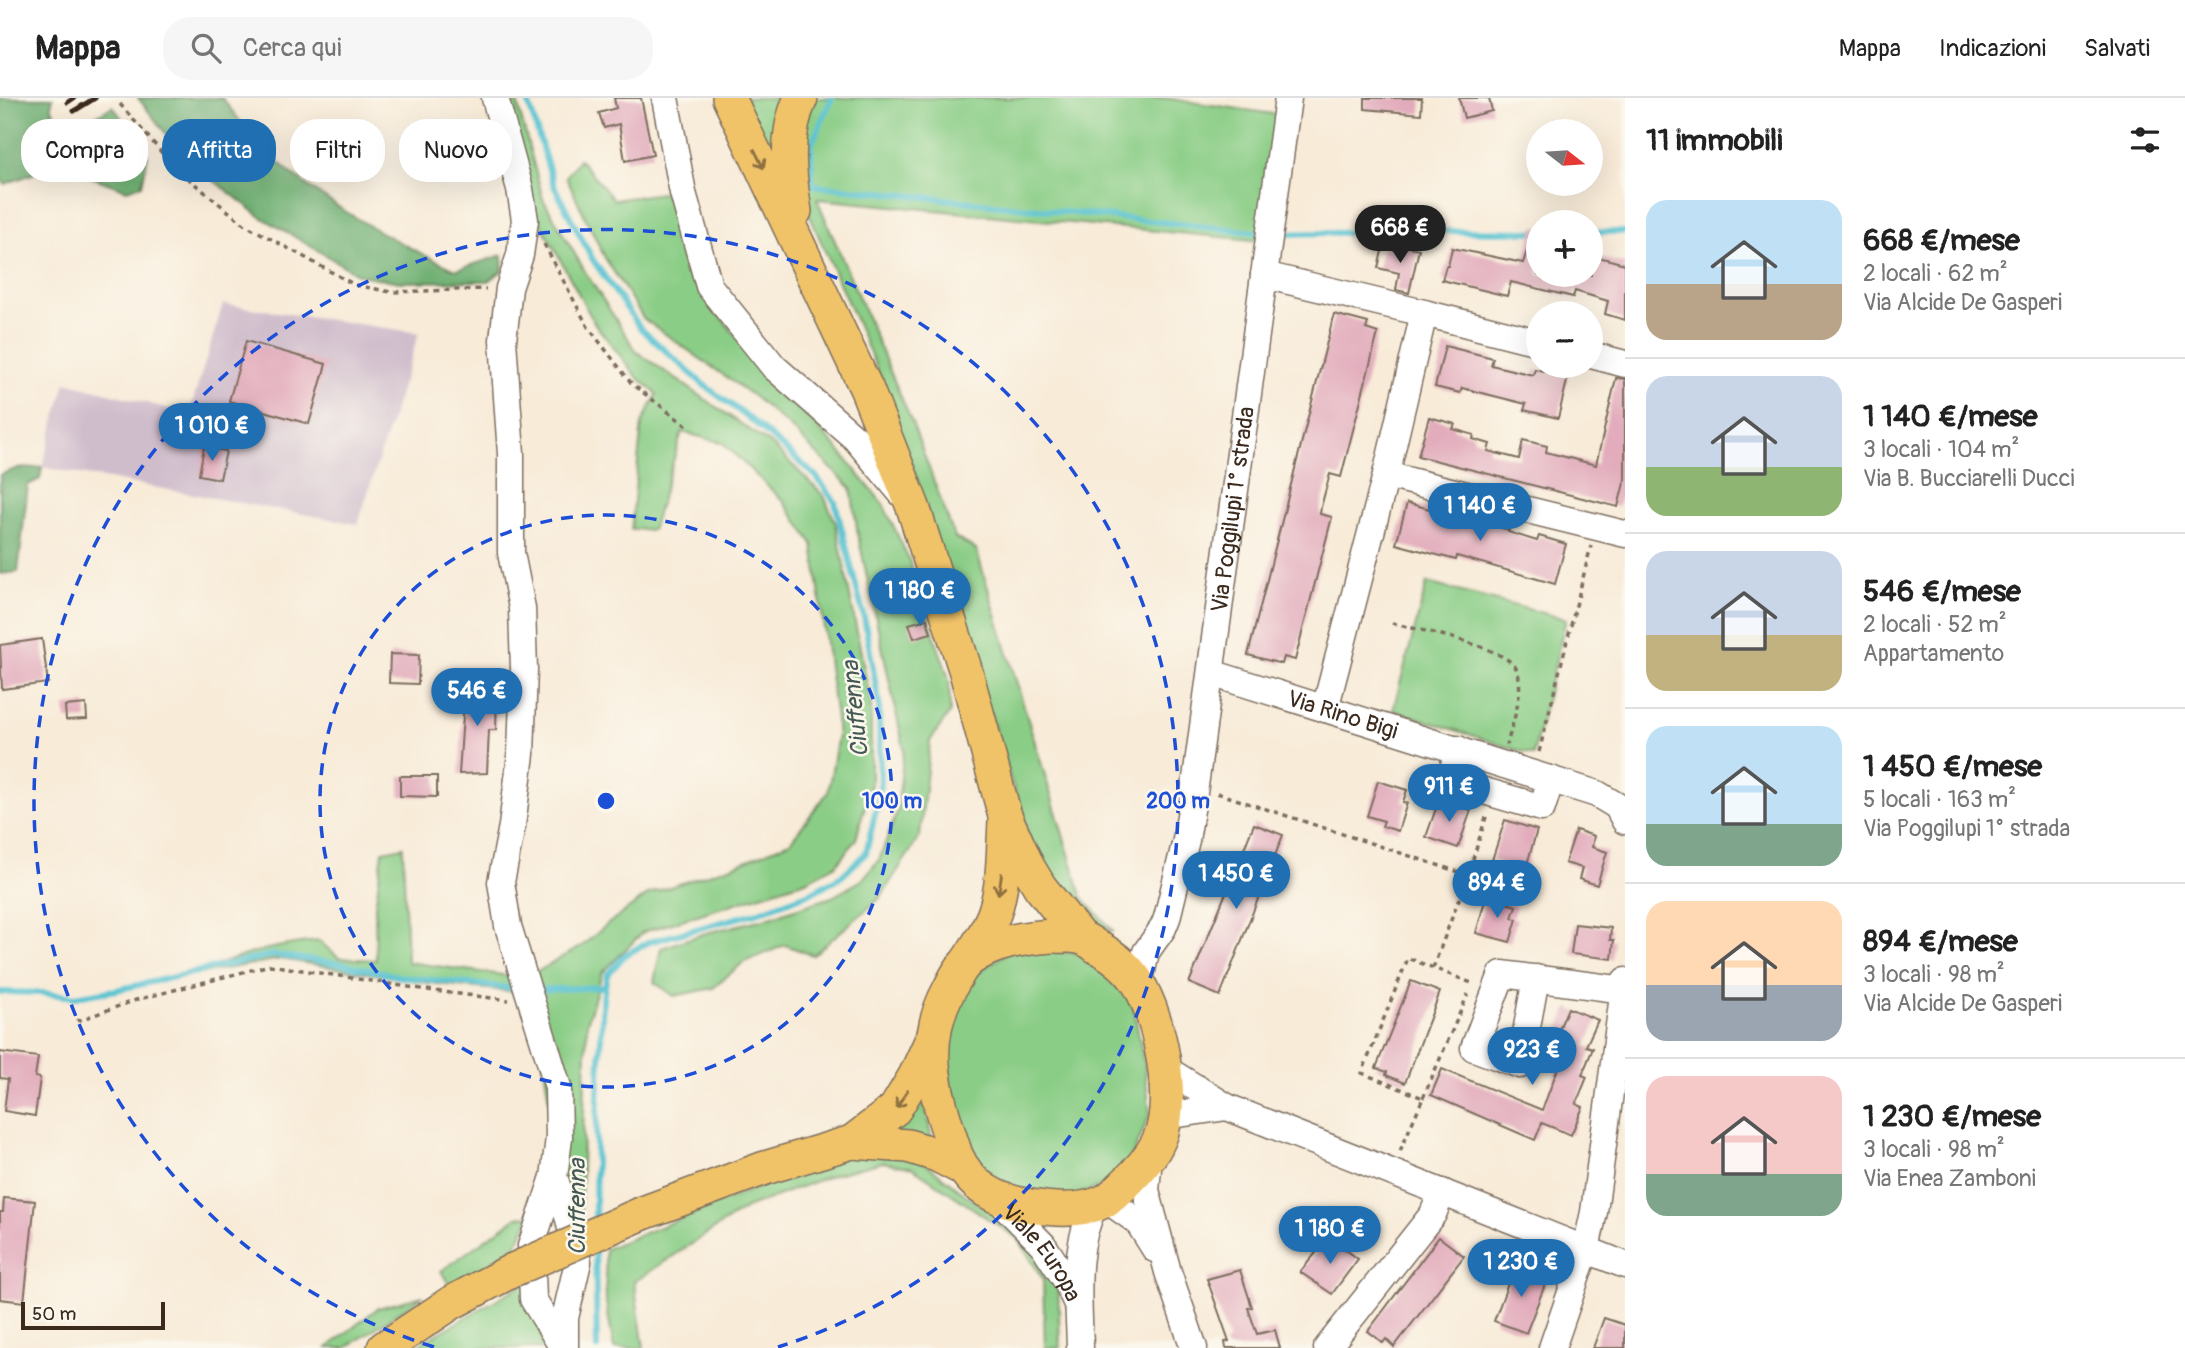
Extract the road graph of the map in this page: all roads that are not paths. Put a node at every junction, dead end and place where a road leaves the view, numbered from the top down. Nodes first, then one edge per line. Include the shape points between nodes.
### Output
1 (495, 98) edge
2 (664, 98) edge
3 (729, 98) edge
4 (801, 98) edge
5 (1288, 98) edge
6 (801, 245) junction
7 (1264, 275) junction
8 (1424, 313) junction
9 (1526, 339) edge
10 (1603, 358) edge
11 (1625, 364) edge
12 (1386, 475) junction
13 (913, 507) junction
14 (1625, 534) edge
15 (1211, 673) junction
16 (1325, 709) junction
17 (1458, 749) junction
18 (1542, 777) junction
19 (1622, 812) edge
20 (1005, 816) junction
21 (1167, 918) junction
22 (1091, 943) junction
23 (968, 960) junction
24 (1536, 978) junction
25 (1139, 985) junction
26 (1625, 987) edge
27 (932, 1039) junction
28 (1164, 1068) junction
29 (1227, 1107) junction
30 (1165, 1116) junction
31 (852, 1142) junction
32 (1149, 1158) junction
33 (962, 1168) junction
34 (554, 1177) junction
35 (1442, 1192) junction
36 (998, 1199) junction
37 (1101, 1202) junction
38 (1586, 1249) junction
39 (1625, 1265) edge
40 (1168, 1272) junction
41 (1080, 1311) junction
42 (384, 1348) edge
43 (564, 1348) edge
44 (1080, 1348) edge
45 (1194, 1348) edge
46 (1327, 1348) edge
47 (1552, 1348) edge

1 - 34 street via 525,220 503,340 511,454 511,553 522,608 524,669 521,754 501,882 508,926 558,1087
2 - 13 street via 683,193 709,286 774,367 855,438
3 -> 6 main road
4 - 6 main road via 795,110 789,175
5 - 7 street, Via Poggilupi 1° strada
6 - 13 main road via 867,390
7 - 8 street
7 - 15 street, Via Poggilupi 1° strada
8 - 9 street
8 - 12 street
10 - 11 street
12 - 14 street
12 - 16 street
13 - 20 main road via 966,672
15 - 16 street, Via Rino Bigi
15 - 21 street, Via Poggilupi 1° strada via 1186,840
16 - 17 street, Via Rino Bigi
17 - 18 street, Via Rino Bigi
17 - 18 street via 1450,781 1542,808
18 - 19 street, Via Rino Bigi via 1597,794
20 - 22 main road via 1040,887
20 -> 23 main road via 995,910
21 - 22 street via 1133,941
21 - 25 street, Via Poggilupi 1° strada via 1146,952
22 - 23 main road via 1052,936 1015,941
22 - 25 main road via 1119,961
23 - 27 main road via 940,1008
24 - 24 street via 1502,974 1484,988 1474,1048 1520,1065
24 - 26 street
25 - 28 main road via 1153,1018
26 - 38 street
27 -> 31 main road via 895,1110
27 - 33 main road via 936,1086
28 - 29 street
28 - 30 main road
29 - 30 street
29 - 35 street
30 - 32 main road
31 - 33 main road via 908,1146
31 - 42 main road, bridge via 643,1213 513,1270
32 - 37 main road
32 - 40 street via 1146,1190
33 - 36 main road
34 - 43 street via 579,1262 565,1318
34 - 43 street via 531,1247 533,1299
35 - 38 street
35 - 46 street via 1433,1214
36 - 37 main road via 1041,1208 1077,1208
36 - 41 street, Viale Europa via 1043,1245
37 - 40 street via 1138,1222
37 - 41 street, Viale Europa via 1089,1216 1079,1258
38 - 39 street
38 - 47 street
40 - 45 street
41 - 44 street, Viale Europa

